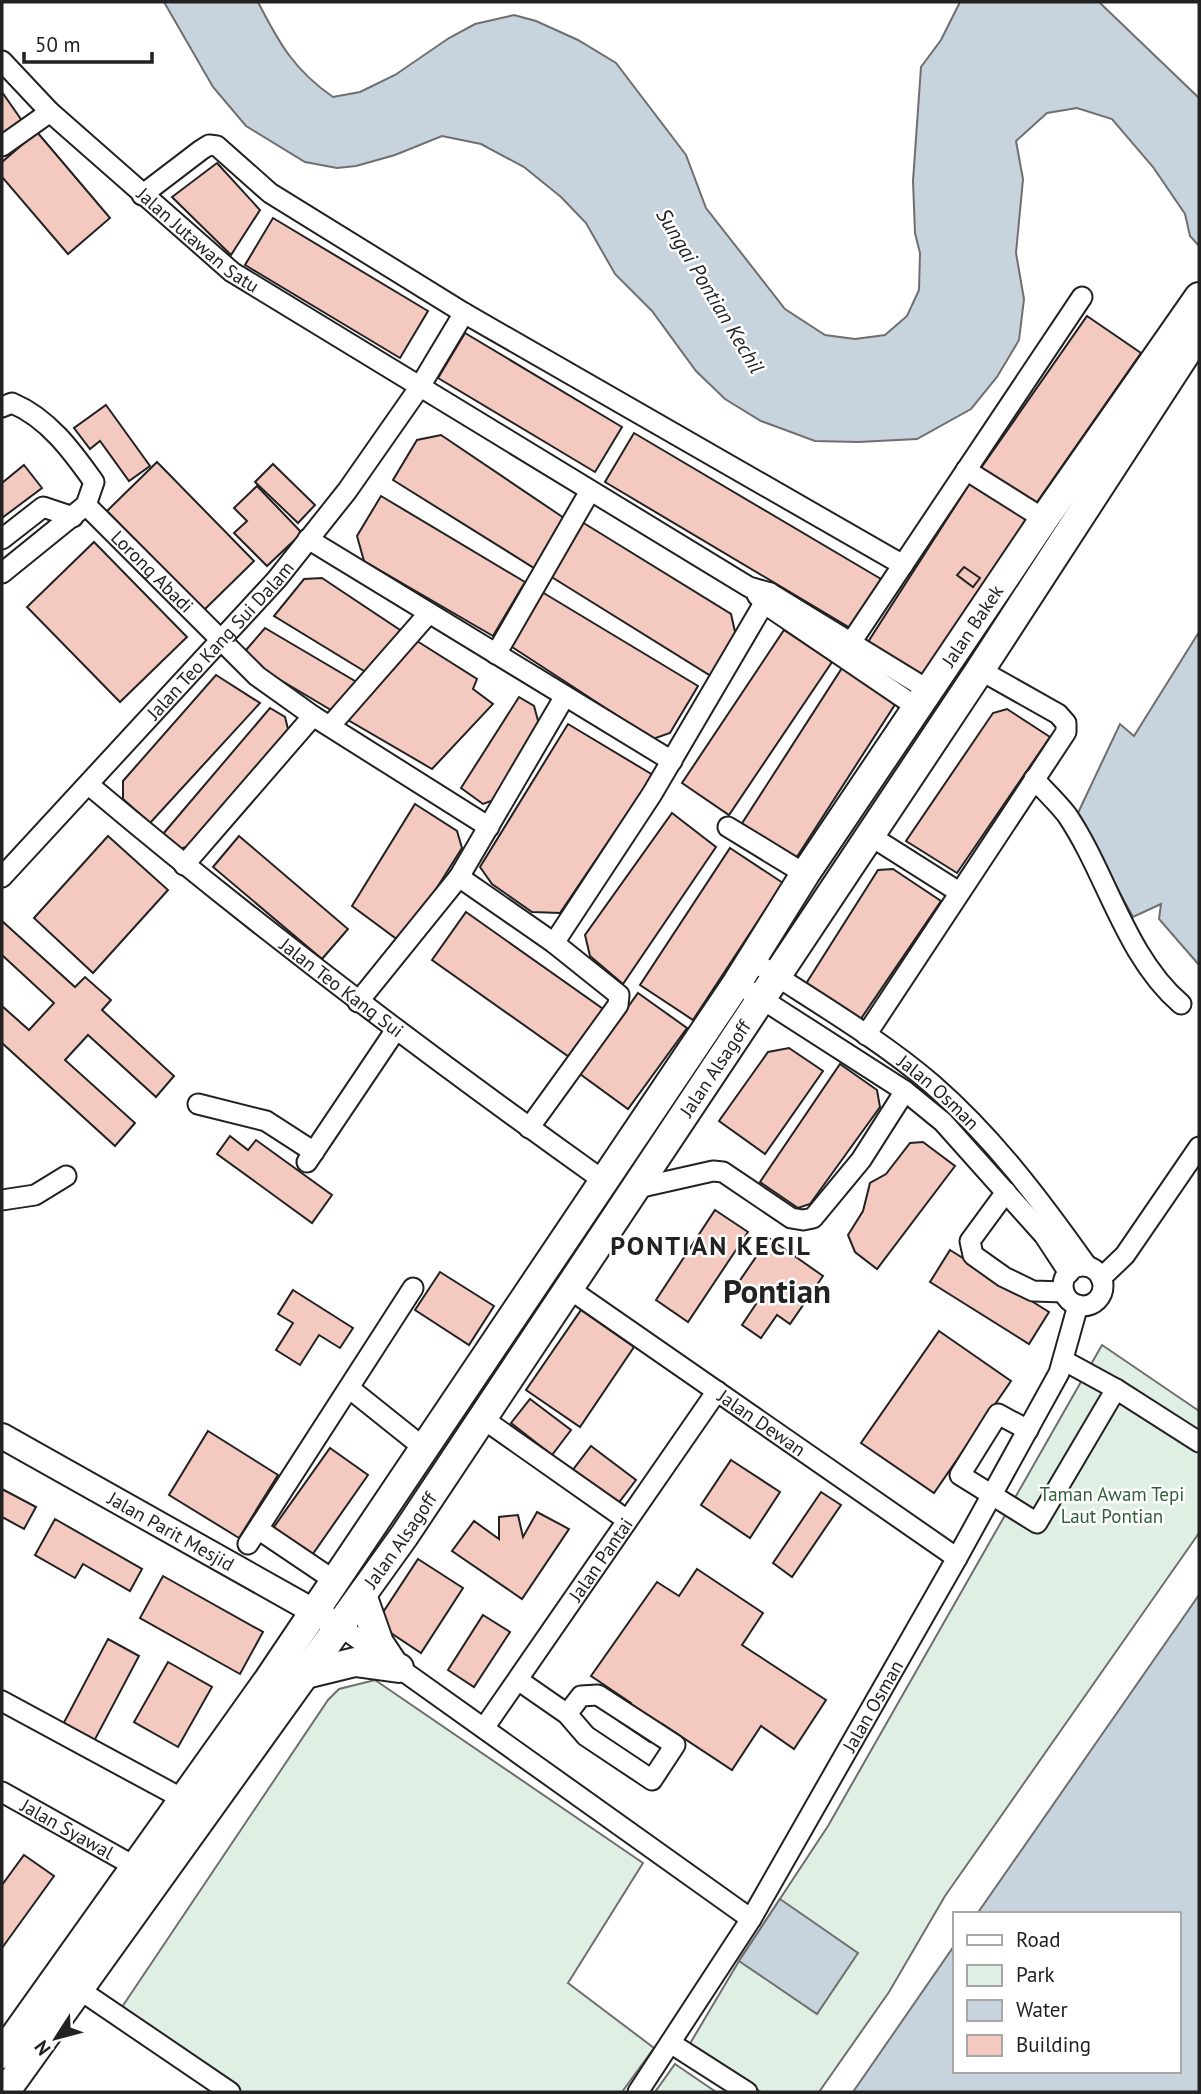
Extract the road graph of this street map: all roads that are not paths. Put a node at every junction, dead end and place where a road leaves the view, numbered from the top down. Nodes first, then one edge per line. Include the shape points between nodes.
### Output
1 (2, 61) edge
2 (50, 112) junction
3 (2, 146) edge
4 (142, 195) junction
5 (1082, 297) dead end
6 (1199, 297) edge
7 (464, 313) junction
8 (1199, 333) edge
9 (419, 388) junction
10 (2, 407) edge
11 (966, 470) junction
12 (590, 491) junction
13 (79, 511) junction
14 (1044, 519) junction
15 (2, 539) edge
16 (308, 539) junction
17 (903, 565) junction
18 (2, 573) edge
19 (768, 598) junction
20 (429, 613) junction
21 (219, 638) junction
22 (852, 641) junction
23 (496, 654) junction
24 (980, 670) junction
25 (565, 696) junction
26 (924, 699) junction
27 (322, 721) junction
28 (672, 761) junction
29 (1034, 779) junction
30 (89, 785) junction
31 (489, 827) junction
32 (728, 827) dead end
33 (869, 835) junction
34 (184, 865) junction
35 (805, 874) junction
36 (2, 877) edge
37 (459, 877) junction
38 (959, 892) junction
39 (554, 943) junction
40 (756, 979) junction
41 (358, 1002) junction
42 (1181, 1003) dead end
43 (395, 1031) junction
44 (866, 1035) junction
45 (905, 1091) junction
46 (198, 1104) dead end
47 (529, 1128) junction
48 (1199, 1147) edge
49 (66, 1176) dead end
50 (604, 1181) junction
51 (634, 1189) junction
52 (1006, 1192) junction
53 (2, 1200) edge
54 (1080, 1283) junction
55 (568, 1287) junction
56 (413, 1288) dead end
57 (1063, 1360) junction
58 (349, 1388) junction
59 (1116, 1389) junction
60 (717, 1391) junction
61 (482, 1418) junction
62 (1028, 1430) junction
63 (2, 1436) edge
64 (1199, 1442) edge
65 (424, 1448) junction
66 (991, 1497) junction
67 (627, 1520) junction
68 (957, 1558) junction
69 (335, 1581) junction
70 (362, 1595) junction
71 (315, 1611) junction
72 (340, 1626) junction
73 (396, 1666) junction
74 (306, 1674) junction
75 (518, 1680) junction
76 (2, 1701) edge
77 (567, 1713) junction
78 (484, 1728) junction
79 (2, 1792) edge
80 (183, 1799) junction
81 (134, 1866) junction
82 (751, 1919) junction
83 (77, 1988) junction
84 (671, 2044) junction
85 (2, 2054) edge
86 (5, 2092) edge
87 (230, 2092) edge
88 (638, 2092) edge
89 (747, 2092) edge

1 - 2 street, Jalan Jutawan Satu
2 - 3 street
2 - 4 street, Jalan Jutawan Satu
4 - 7 street via 201,150 217,146 270,193
4 - 9 street, Jalan Jutawan Satu via 232,272
5 - 11 street
6 - 14 highway, Jalan Bakek
7 - 9 street, Jalan Teo Kang Sui Dalam
7 - 17 street
8 - 24 highway, Jalan Bakek
9 - 12 street, Jalan Jutawan Satu
9 - 16 street, Jalan Teo Kang Sui Dalam
10 - 13 street via 12,403 32,411 72,450 94,482
11 - 14 street
11 - 17 street
12 - 19 street, Jalan Jutawan Satu
12 - 23 street
13 - 15 street via 43,507
13 - 18 street
13 - 21 street, Lorong Abadi
14 - 26 highway, Jalan Bakek
16 - 20 street
16 - 21 street, Jalan Teo Kang Sui Dalam via 277,579
17 - 22 street
19 - 22 street
19 - 26 street
19 - 28 street
20 - 23 street
20 - 27 street
21 - 27 street, Lorong Abadi via 257,676
21 - 30 street, Jalan Teo Kang Sui Dalam
22 - 26 street
23 - 25 street
24 - 29 street via 1058,713 1066,723 1066,732
24 - 33 highway, Jalan Bakek
25 - 28 street
25 - 31 street
26 - 35 highway, Jalan Bakek
27 - 31 street, Lorong Abadi
27 - 34 street
28 - 39 street
29 - 38 street
29 - 42 street via 1066,814 1142,954 1162,985
30 - 34 street, Jalan Teo Kang Sui
30 - 36 street, Jalan Teo Kang Sui Dalam
31 - 37 street
32 - 35 street
33 - 38 street
33 - 40 highway, Jalan Bakek
34 - 41 street, Jalan Teo Kang Sui
35 - 40 highway, Jalan Bakek
37 - 39 street
37 - 41 street
38 - 44 street
39 - 47 street via 620,999
40 - 44 street, Jalan Osman
40 - 45 street, Jalan Osman
40 - 50 highway, Jalan Alsagoff
40 - 51 highway, Jalan Alsagoff
41 - 43 street, Jalan Teo Kang Sui
43 - 46 street via 310,1157 265,1121
43 - 47 street, Jalan Teo Kang Sui
44 - 54 street, Jalan Osman via 934,1086 1026,1182
45 - 51 street via 861,1160 813,1218 791,1217 723,1172
45 - 52 street, Jalan Osman via 943,1122
47 - 50 street, Jalan Teo Kang Sui
48 - 54 street via 1125,1255
49 - 53 street via 35,1195
50 - 65 highway, Jalan Alsagoff
51 - 55 highway, Jalan Alsagoff
52 - 54 street, Jalan Osman
52 - 54 street via 970,1241 973,1255 1033,1291
54 - 57 street, Jalan Osman
55 - 60 street, Jalan Dewan
55 - 61 highway, Jalan Alsagoff
56 - 58 street
57 - 59 street
57 - 62 street, Jalan Osman
58 - 65 street
58 - 69 street via 253,1536
59 - 64 street
59 - 66 street via 1037,1523
60 - 67 street, Jalan Pantai
60 - 68 street, Jalan Dewan
61 - 67 street
61 - 70 highway, Jalan Alsagoff
62 - 66 street, Jalan Osman
62 - 66 street via 998,1414 960,1475
63 - 71 main road, Jalan Parit Mesjid
65 - 69 highway, Jalan Alsagoff
66 - 68 street, Jalan Osman
67 - 75 street, Jalan Pantai
68 - 82 street, Jalan Osman
69 - 71 highway, Jalan Alsagoff
70 - 72 highway, Jalan Alsagoff
70 - 73 highway via 379,1643
71 - 72 main road, Jalan Parit Mesjid
71 - 80 highway, Jalan Alsagoff
72 - 73 street
72 - 74 highway, Jalan Alsagoff
73 - 74 highway via 355,1662
73 - 78 street
74 - 83 highway, Jalan Alsagoff
75 - 77 street
75 - 78 street, Jalan Pantai
76 - 80 street
77 - 77 street via 581,1696 598,1695 675,1745 652,1780 586,1736
78 - 82 street
79 - 81 street, Jalan Syawal
80 - 81 highway, Jalan Alsagoff
81 - 85 highway, Jalan Alsagoff
82 - 84 street, Jalan Osman
83 - 86 highway, Jalan Alsagoff
83 - 87 street
84 - 88 street, Jalan Osman
84 - 89 street

